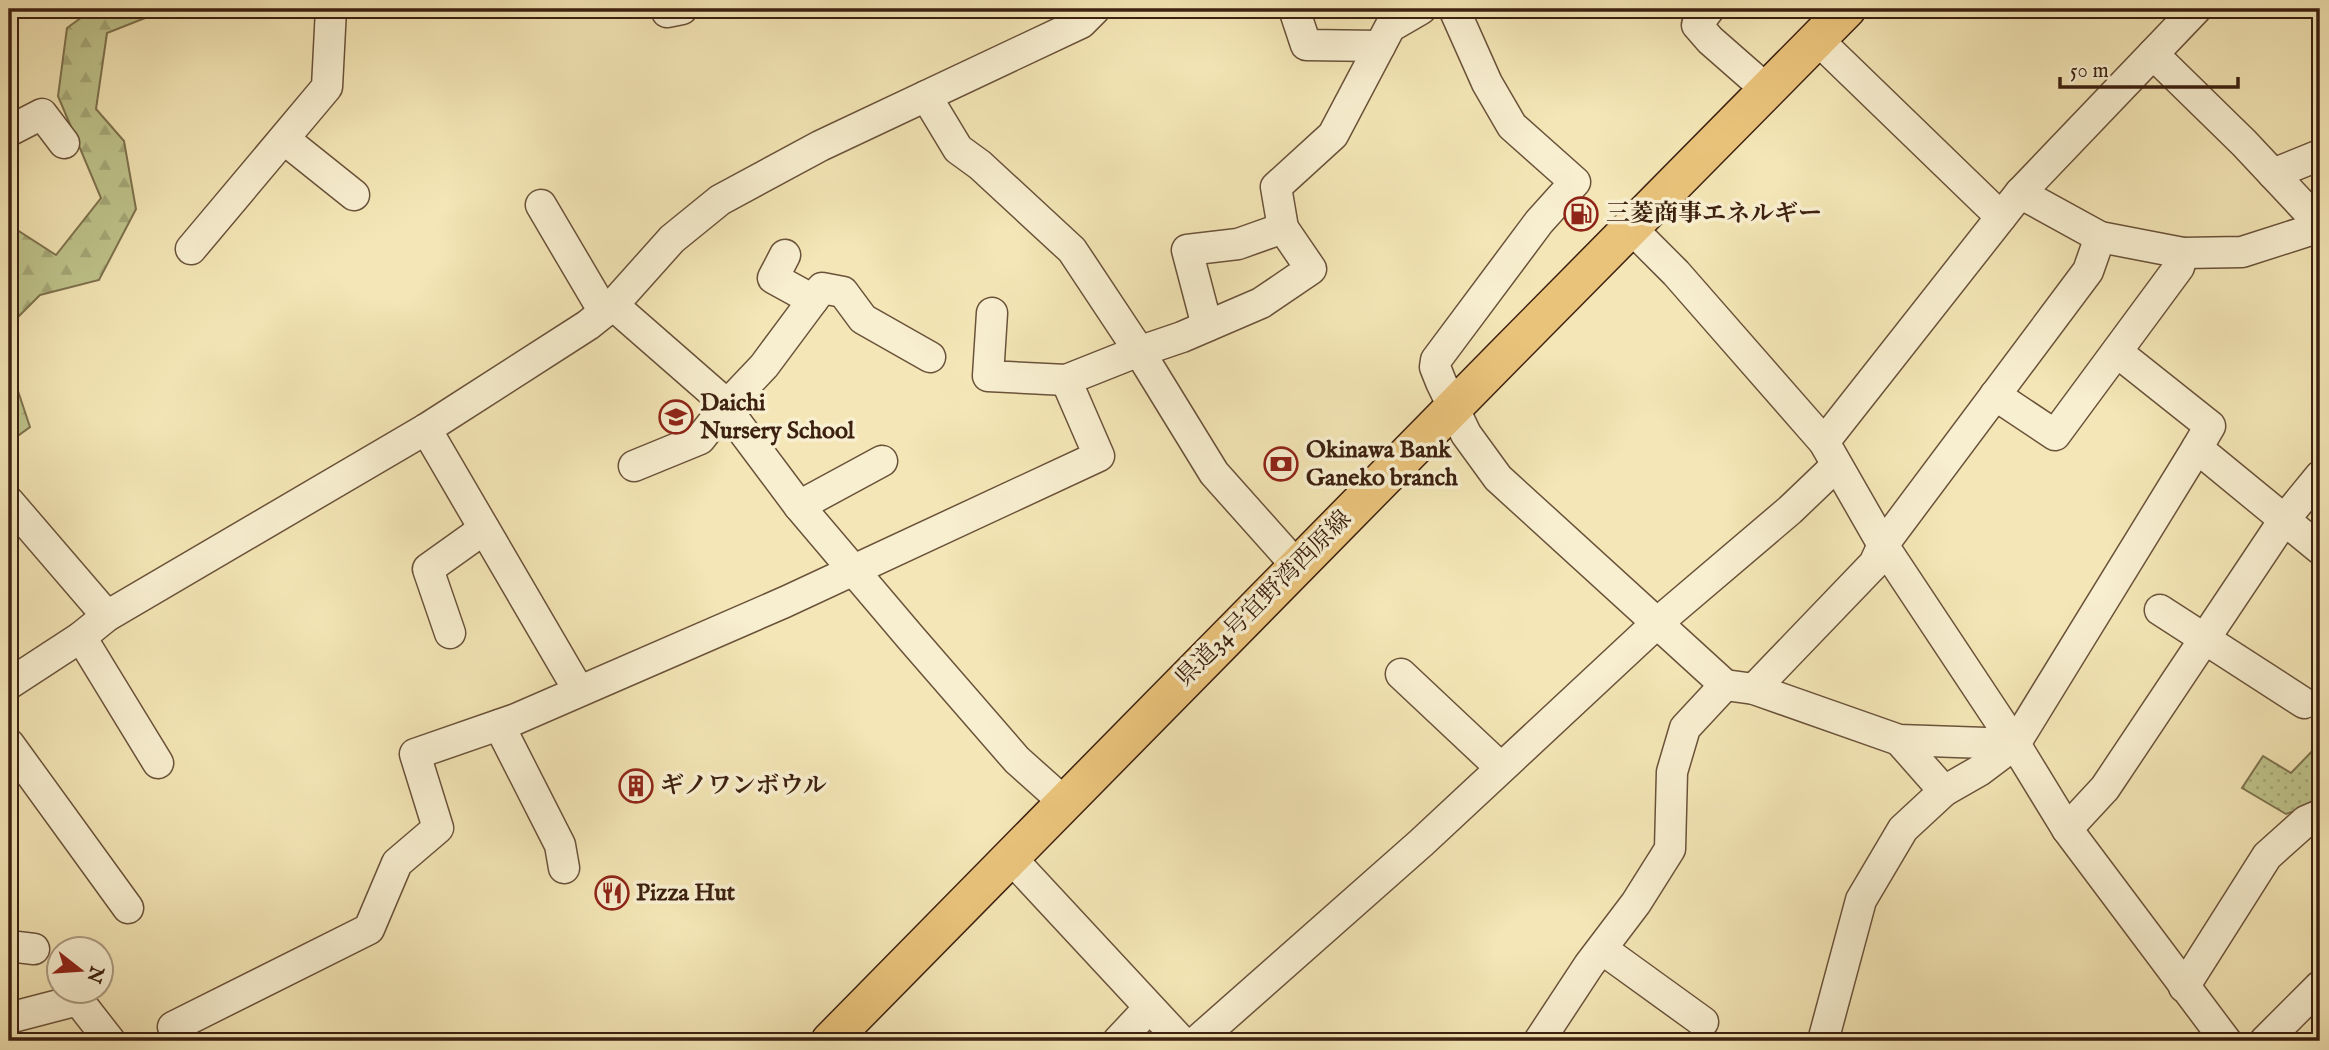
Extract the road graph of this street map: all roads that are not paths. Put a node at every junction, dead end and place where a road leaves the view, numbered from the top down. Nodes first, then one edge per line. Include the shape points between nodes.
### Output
1 (331, 9) edge
2 (1095, 9) edge
3 (1294, 9) edge
4 (1421, 9) edge
5 (1454, 9) edge
6 (1709, 9) edge
7 (1847, 9) edge
8 (2196, 9) edge
9 (1817, 39) junction
10 (1380, 46) junction
11 (2153, 54) junction
12 (1767, 90) junction
13 (926, 96) junction
14 (9, 131) edge
15 (284, 139) junction
16 (65, 143) dead end
17 (2320, 155) edge
18 (2273, 174) junction
19 (2020, 192) junction
20 (354, 195) dead end
21 (541, 205) dead end
22 (2001, 217) junction
23 (2320, 225) edge
24 (1283, 228) junction
25 (1631, 228) junction
26 (2100, 237) junction
27 (191, 249) dead end
28 (2183, 253) junction
29 (785, 255) dead end
30 (813, 300) junction
31 (608, 309) junction
32 (992, 313) dead end
33 (1207, 326) junction
34 (1139, 351) junction
35 (2117, 352) junction
36 (930, 357) dead end
37 (1066, 380) junction
38 (1996, 395) junction
39 (726, 406) junction
40 (1455, 408) junction
41 (426, 429) junction
42 (2197, 447) junction
43 (1830, 454) junction
44 (882, 461) dead end
45 (634, 466) dead end
46 (2320, 476) edge
47 (9, 502) edge
48 (799, 506) junction
49 (2284, 520) junction
50 (484, 529) junction
51 (1883, 545) junction
52 (2320, 549) edge
53 (1296, 565) junction
54 (855, 570) junction
55 (2160, 610) dead end
56 (107, 616) junction
57 (1656, 624) junction
58 (450, 633) dead end
59 (81, 637) junction
60 (2204, 637) junction
61 (1401, 674) dead end
62 (9, 684) edge
63 (1725, 685) junction
64 (1754, 689) junction
65 (579, 691) junction
66 (2304, 703) dead end
67 (499, 725) junction
68 (1899, 740) junction
69 (9, 744) edge
70 (2015, 744) junction
71 (158, 763) dead end
72 (1501, 768) junction
73 (18, 779) edge
74 (1944, 791) junction
75 (1064, 802) junction
76 (2316, 825) edge
77 (2067, 829) junction
78 (1010, 857) junction
79 (564, 868) dead end
80 (128, 908) dead end
81 (1602, 949) junction
82 (2320, 986) edge
83 (2184, 987) junction
84 (1149, 1008) junction
85 (9, 1018) edge
86 (1703, 1023) dead end
87 (174, 1037) edge
88 (110, 1041) edge
89 (830, 1041) edge
90 (1118, 1041) edge
91 (1181, 1041) edge
92 (1197, 1041) edge
93 (1538, 1041) edge
94 (1823, 1041) edge
95 (2226, 1041) edge
96 (2264, 1041) edge

1 - 15 street via 327,87
2 - 13 street via 1081,23
3 - 10 street via 1306,46
4 - 10 street via 1390,27
5 - 40 street via 1512,126 1575,181 1436,360 1441,383
6 - 12 street via 1697,25
7 - 9 main road, 県道34号宜野湾西原線
8 - 11 street
9 - 12 main road, 県道34号宜野湾西原線
9 - 22 street
10 - 24 street via 1333,135 1276,187
11 - 18 street
11 - 19 street
12 - 25 main road, 県道34号宜野湾西原線
13 - 31 street via 720,200 672,239
13 - 34 street via 958,149 1072,250
14 - 16 street via 42,114
15 - 20 street
15 - 27 street
17 - 18 street
18 - 23 street
19 - 22 street
19 - 26 street
21 - 31 street
22 - 43 street
23 - 28 street via 2242,252
24 - 33 street via 1311,269 1261,303
24 - 33 street via 1238,244 1187,250
25 - 40 main road, 県道34号宜野湾西原線
25 - 43 street via 1676,273
26 - 28 street
26 - 38 street via 2088,271
28 - 35 street via 2179,267
29 - 30 street via 773,278
30 - 36 street via 822,288 843,292 863,319
30 - 39 street via 764,366
31 - 39 street
31 - 41 street
32 - 37 street via 988,376
33 - 34 street
34 - 37 street
34 - 53 street via 1214,473
35 - 38 street via 2056,435
35 - 42 street via 2210,426
37 - 54 street via 1099,456
38 - 51 street
39 - 45 street via 700,439
39 - 48 street
40 - 53 main road, 県道34号宜野湾西原線
40 - 57 street via 1466,434 1498,478
41 - 50 street
41 - 56 street
42 - 49 street
42 - 70 street
43 - 51 street
43 - 57 street via 1790,510
44 - 48 street
46 - 49 street
47 - 56 street
48 - 54 street
49 - 52 street
49 - 60 street
50 - 58 street via 428,569
50 - 65 street
51 - 64 street via 1874,564
51 - 70 street
53 - 75 main road, 県道34号宜野湾西原線
54 - 65 street
54 - 75 street via 1017,760
55 - 60 street
56 - 59 street
57 - 63 street
57 - 72 street
59 - 62 street
59 - 71 street
60 - 66 street
60 - 77 street via 2105,788
61 - 72 street
63 - 64 street
63 - 81 street via 1685,728 1672,772 1670,849
64 - 68 street
65 - 67 street
67 - 79 street via 560,845
67 - 87 street via 415,754 438,828 397,863 369,929
68 - 70 street
68 - 74 street
69 - 73 street
70 - 74 street
70 - 77 street
72 - 92 street
73 - 80 street
74 - 94 street via 1903,829 1861,900
75 - 78 main road, 県道34号宜野湾西原線
76 - 83 street via 2267,856
77 - 83 street
78 - 84 street
78 - 89 main road, 県道34号宜野湾西原線
81 - 86 street
81 - 93 street
82 - 96 street
83 - 95 street
84 - 90 street
84 - 91 street
85 - 88 street via 78,1000

